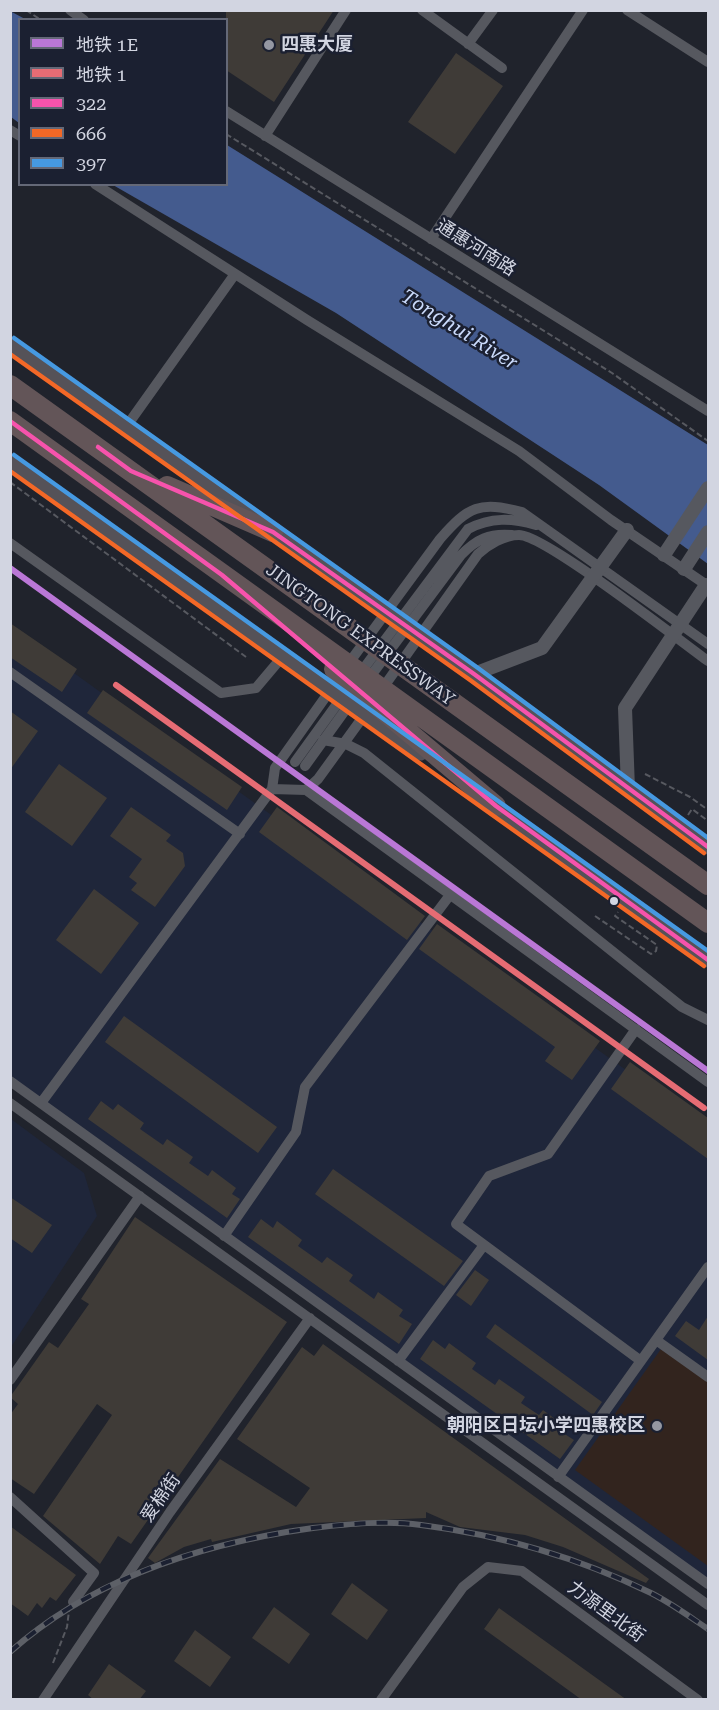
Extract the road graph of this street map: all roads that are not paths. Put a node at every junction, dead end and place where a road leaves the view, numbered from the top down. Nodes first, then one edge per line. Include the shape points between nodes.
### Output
1 (346, 10) edge
2 (422, 10) edge
3 (493, 10) edge
4 (583, 10) edge
5 (627, 10) edge
6 (468, 44) junction
7 (708, 62) edge
8 (502, 68) dead end
9 (228, 112) edge
10 (265, 136) junction
11 (98, 186) edge
12 (431, 240) junction
13 (235, 274) junction
14 (10, 344) edge
15 (10, 385) edge
16 (708, 411) edge
17 (10, 421) edge
18 (126, 427) junction
19 (10, 461) edge
20 (131, 471) junction
21 (708, 488) edge
22 (545, 528) junction
23 (627, 530) junction
24 (273, 532) junction
25 (708, 532) edge
26 (519, 535) junction
27 (10, 543) edge
28 (664, 555) junction
29 (684, 569) junction
30 (222, 575) junction
31 (707, 585) edge
32 (708, 644) edge
33 (283, 656) junction
34 (708, 661) edge
35 (10, 672) edge
36 (474, 674) junction
37 (324, 740) junction
38 (272, 789) junction
39 (628, 789) junction
40 (306, 790) junction
41 (496, 807) junction
42 (240, 834) junction
43 (708, 847) edge
44 (708, 885) edge
45 (450, 895) junction
46 (708, 923) edge
47 (708, 960) edge
48 (708, 1020) edge
49 (636, 1029) junction
50 (10, 1081) edge
51 (708, 1082) edge
52 (10, 1103) edge
53 (41, 1103) junction
54 (140, 1196) junction
55 (224, 1236) junction
56 (484, 1245) junction
57 (708, 1267) edge
58 (310, 1318) junction
59 (656, 1340) junction
60 (398, 1361) junction
61 (641, 1361) junction
62 (708, 1377) edge
63 (10, 1380) edge
64 (558, 1477) junction
65 (10, 1497) edge
66 (708, 1584) edge
67 (73, 1602) road end
68 (708, 1605) edge
69 (43, 1700) edge
70 (381, 1700) edge
71 (698, 1700) edge

1 - 10 street
2 - 6 street
3 - 6 street
4 - 12 street
5 - 7 street
6 - 8 street
9 - 10 street, 通惠河南路
10 - 12 street, 通惠河南路
11 - 13 street
12 - 16 street, 通惠河南路
13 - 18 street
13 - 23 street via 519,451
14 - 18 main road
15 - 20 highway, JINGTONG EXPRESSWAY
17 - 30 highway
18 - 24 main road
19 - 33 main road
20 - 24 highway
20 - 44 highway, JINGTONG EXPRESSWAY
21 - 28 street
22 - 32 street
22 - 37 street via 518,519 484,520 468,529 300,764
22 - 38 street via 522,512 500,506 480,506 458,519 283,754 274,768
23 - 28 street
23 - 36 street via 542,648
24 - 36 main road
25 - 29 street
26 - 34 street via 551,548
26 - 37 street via 485,536 461,555
26 - 40 street via 489,544 478,554 318,779
27 - 33 street via 221,693 256,688
28 - 29 street
29 - 31 street
30 - 41 highway
30 - 46 highway, JINGTONG EXPRESSWAY
31 - 39 street via 625,708
33 - 41 main road
35 - 42 street
36 - 39 main road
37 - 48 street via 364,753 682,1006
38 - 40 street
38 - 42 street
39 - 43 main road
40 - 45 street
41 - 47 main road
42 - 53 street
45 - 49 street
45 - 55 street via 305,1087 296,1132
49 - 51 street
49 - 56 street via 548,1154 489,1176 456,1224
50 - 53 street
52 - 54 street
53 - 55 street
54 - 58 street
54 - 63 street
55 - 60 street
56 - 60 street
56 - 61 street
57 - 59 street
58 - 68 street
58 - 69 street, 爱棉街 via 170,1512
59 - 61 street
59 - 62 street
60 - 64 street
61 - 64 street
64 - 66 street
65 - 67 street via 94,1573
70 - 71 street, 力源里北街 via 463,1587 488,1567 522,1571

